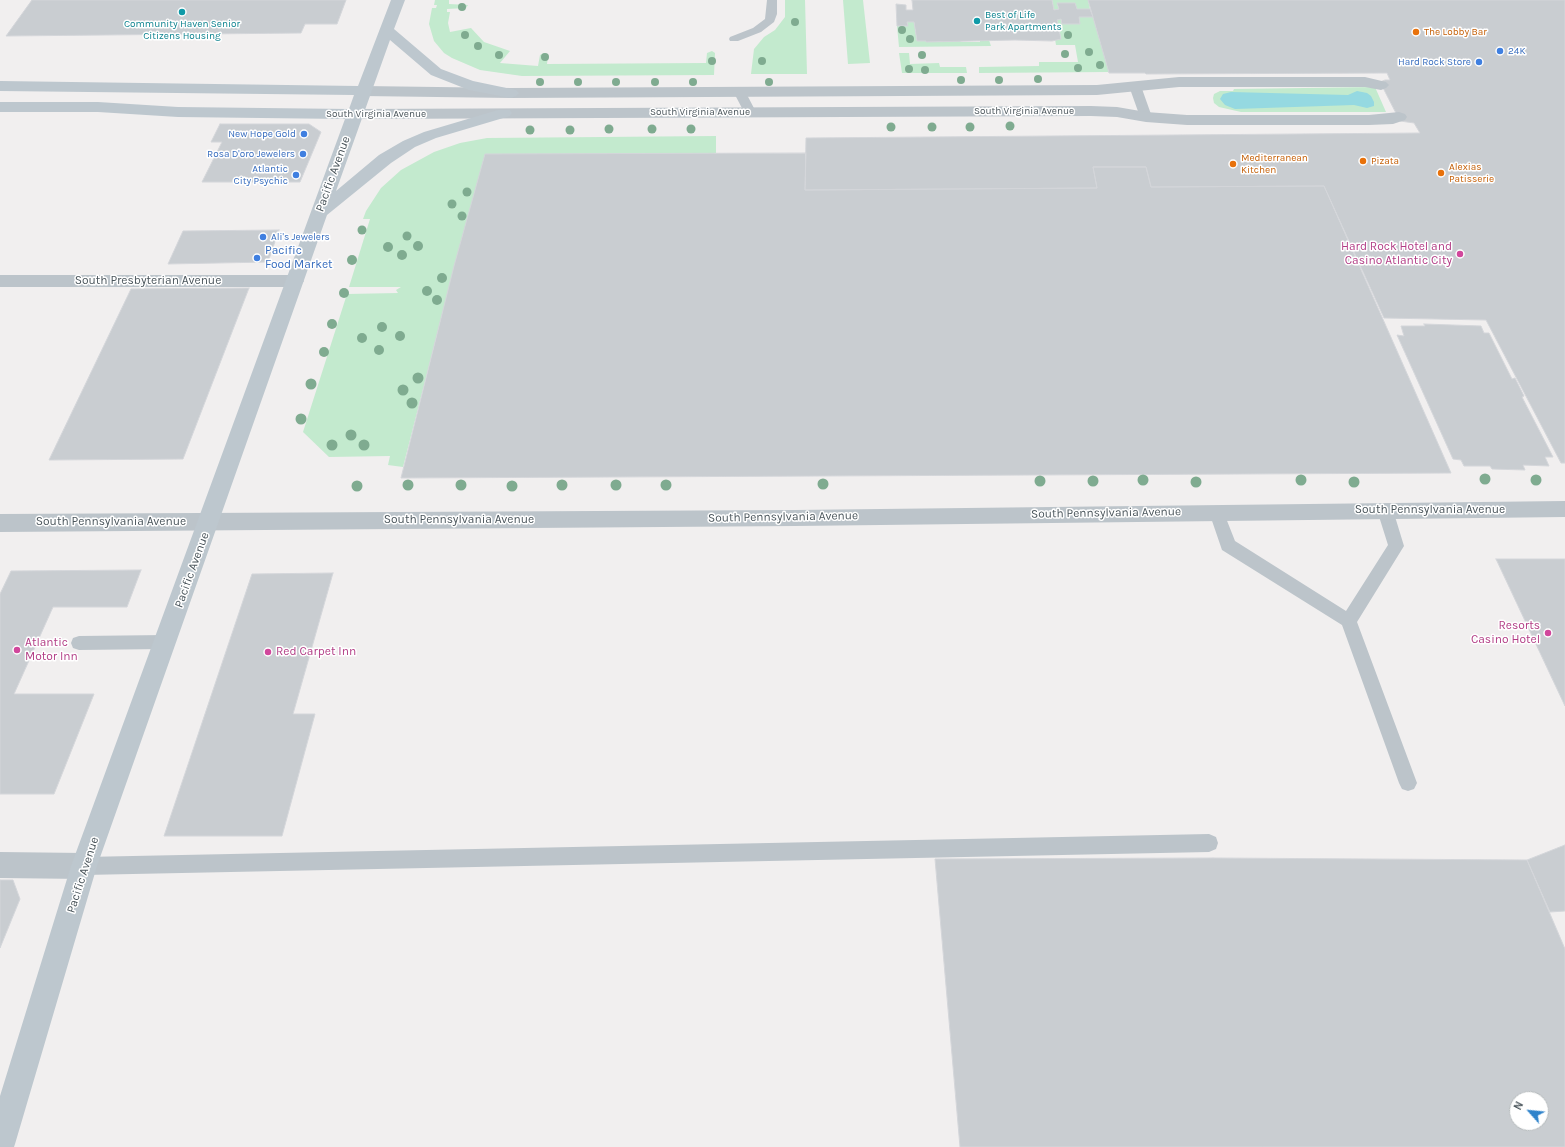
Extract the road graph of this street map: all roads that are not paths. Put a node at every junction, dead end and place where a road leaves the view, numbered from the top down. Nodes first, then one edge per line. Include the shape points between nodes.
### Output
1 (398, 0) edge
2 (772, 0) edge
3 (388, 31) junction
4 (734, 39) dead end
5 (1381, 85) dead end
6 (0, 86) edge
7 (1135, 86) junction
8 (363, 91) junction
9 (739, 91) junction
10 (510, 94) junction
11 (0, 107) edge
12 (750, 112) junction
13 (504, 113) junction
14 (355, 114) junction
15 (1146, 117) junction
16 (1399, 118) dead end
17 (319, 213) junction
18 (0, 281) edge
19 (295, 281) junction
20 (1565, 509) edge
21 (1385, 510) junction
22 (1218, 512) junction
23 (209, 522) junction
24 (0, 523) edge
25 (1349, 621) junction
26 (166, 642) junction
27 (79, 643) dead end
28 (1408, 783) dead end
29 (1209, 843) dead end
30 (0, 865) edge
31 (84, 866) junction
32 (0, 1144) edge

1 - 3 street, Pacific Avenue
2 - 4 lane via 770,20 757,30
3 - 8 street, Pacific Avenue
3 - 10 street via 436,72 469,85
5 - 7 street, South Virginia Avenue via 1366,82 1179,82
6 - 8 street, South Virginia Avenue
7 - 9 street, South Virginia Avenue via 1096,90
7 - 15 lane
8 - 10 street, South Virginia Avenue
8 - 14 street, Pacific Avenue
9 - 10 street, South Virginia Avenue
9 - 12 lane
11 - 14 street, South Virginia Avenue
12 - 13 street, South Virginia Avenue
12 - 15 street, South Virginia Avenue via 1091,111
13 - 14 street, South Virginia Avenue
13 - 17 street via 430,135 409,144 385,158
14 - 17 street, Pacific Avenue
15 - 16 street, South Virginia Avenue via 1195,120
17 - 19 street, Pacific Avenue
18 - 19 street, South Presbyterian Avenue
19 - 23 street, Pacific Avenue
20 - 21 street, South Pennsylvania Avenue
21 - 22 street, South Pennsylvania Avenue
21 - 25 lane via 1396,546
22 - 23 street, South Pennsylvania Avenue
22 - 25 lane via 1228,545
23 - 24 street, South Pennsylvania Avenue
23 - 26 street, Pacific Avenue
25 - 28 lane
26 - 27 lane
26 - 31 street, Pacific Avenue
29 - 31 lane
30 - 31 street
31 - 32 street, Pacific Avenue

